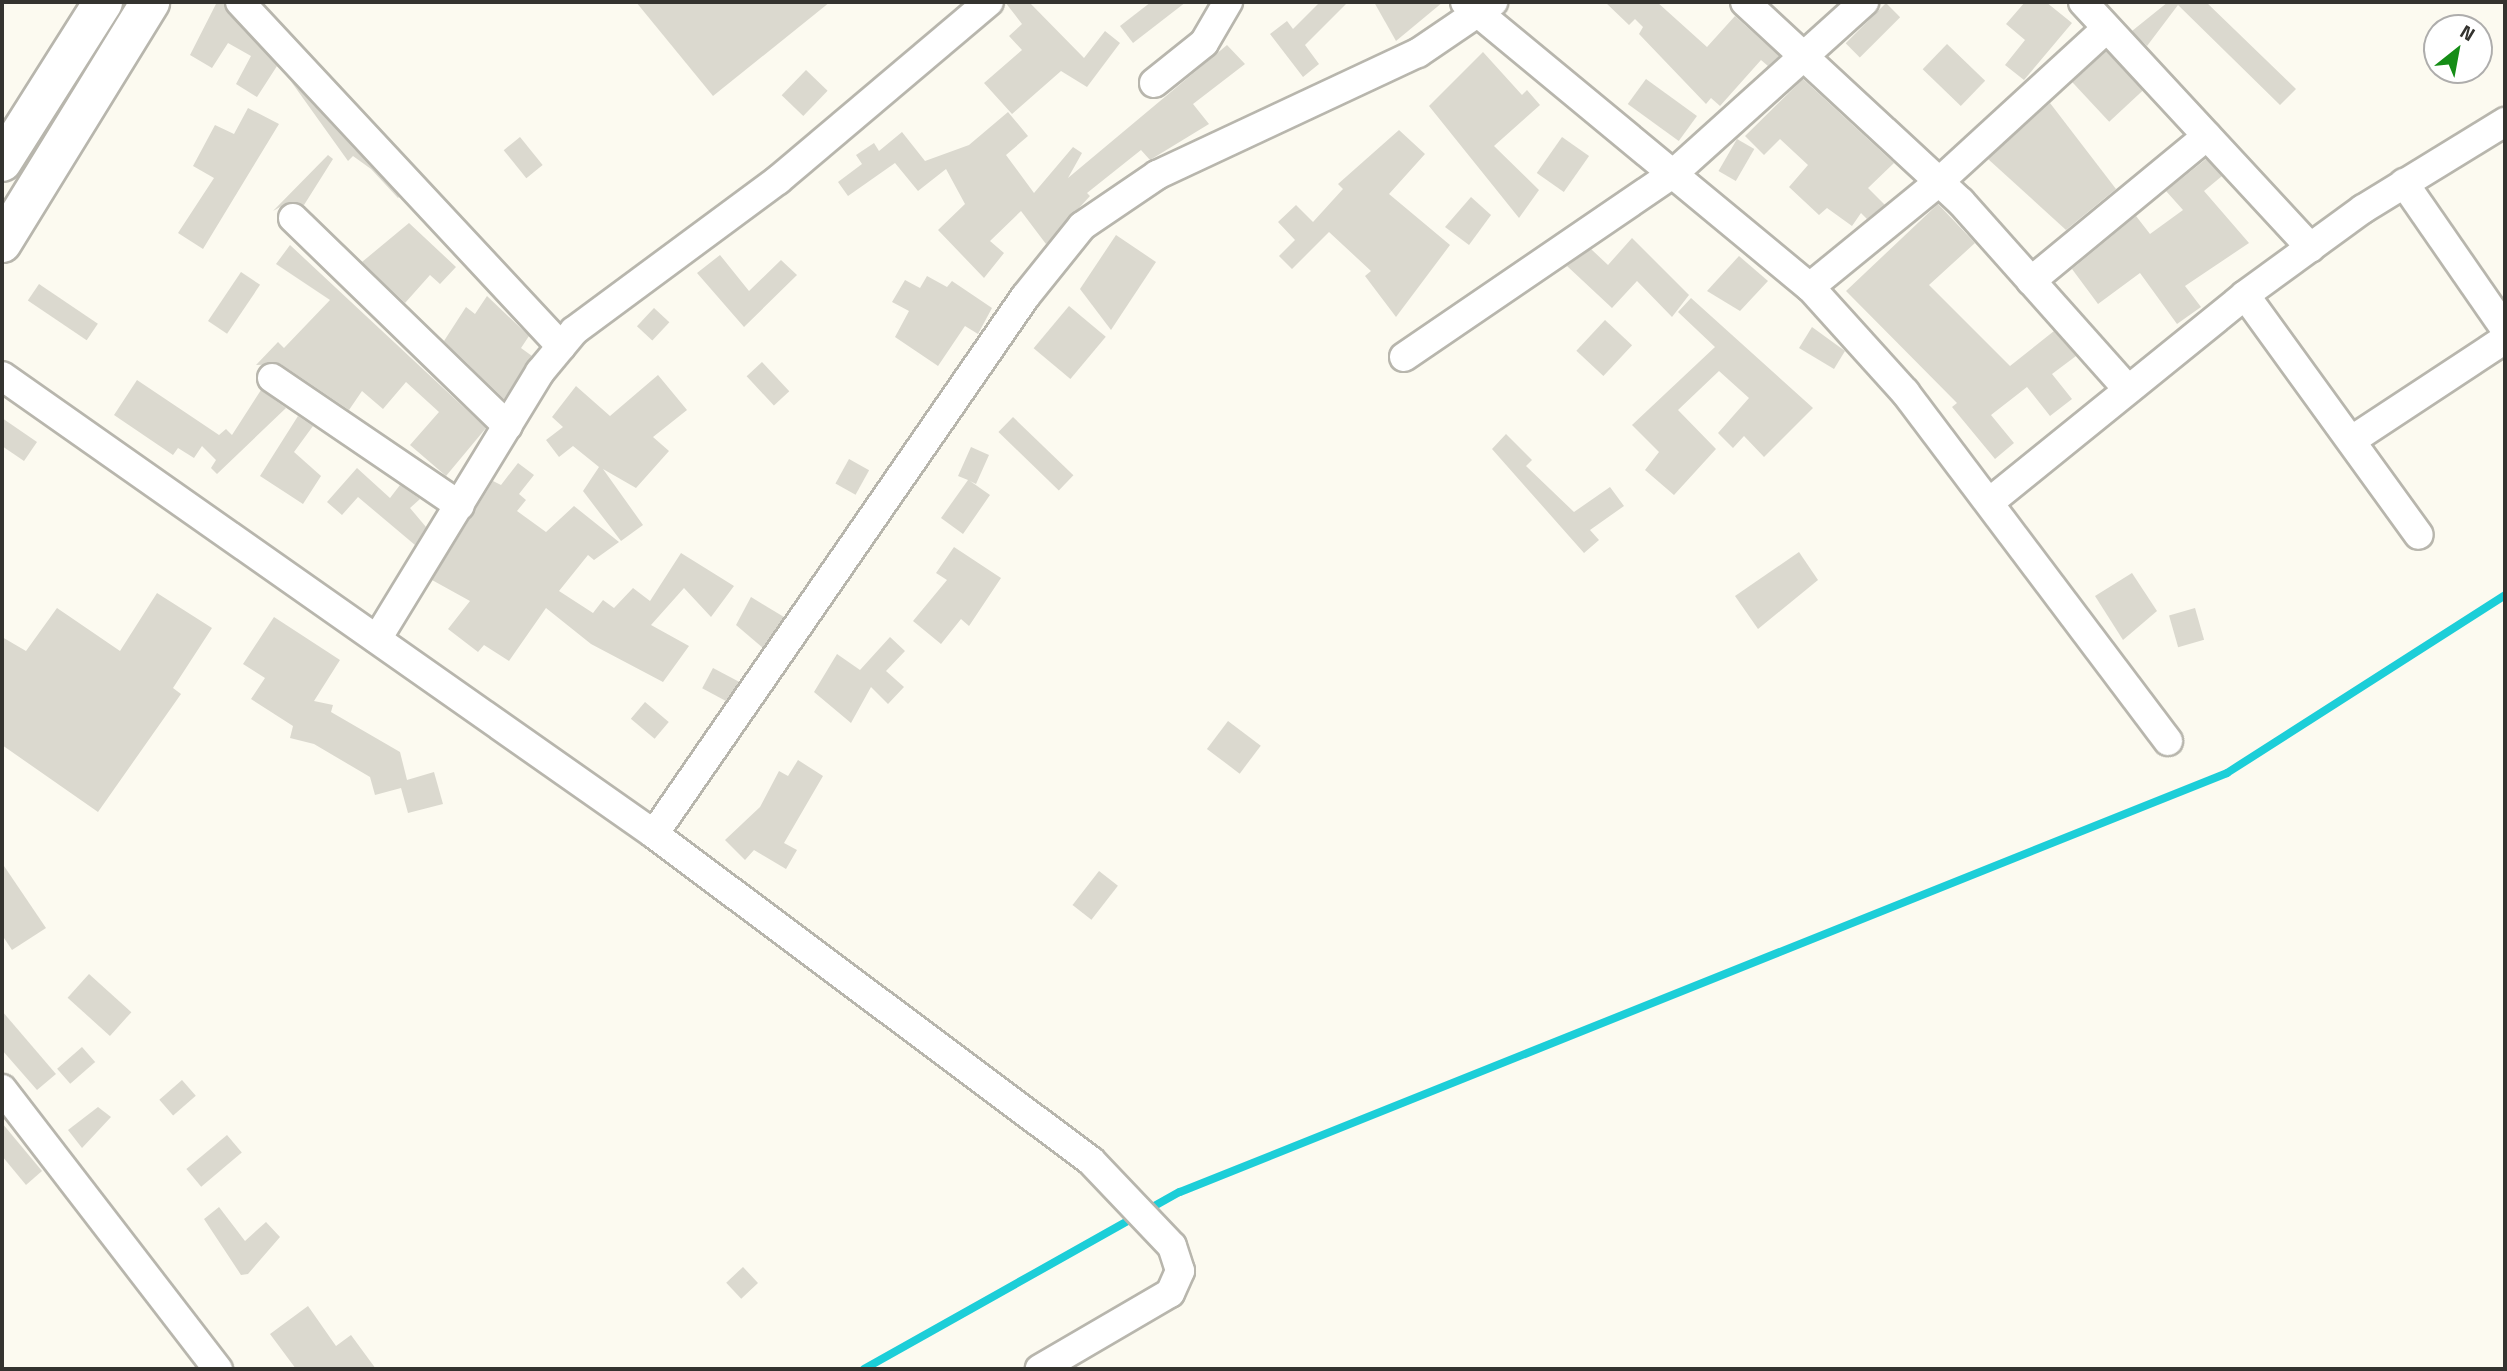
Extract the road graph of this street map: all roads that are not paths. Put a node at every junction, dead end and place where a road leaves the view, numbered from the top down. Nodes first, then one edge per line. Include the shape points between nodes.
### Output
1 (103, 2) edge
2 (150, 2) edge
3 (240, 2) edge
4 (989, 2) edge
5 (1228, 2) edge
6 (1745, 2) edge
7 (1864, 2) edge
8 (2083, 2) edge
9 (1478, 6) edge
10 (2107, 28) junction
11 (1804, 55) junction
12 (1154, 83) dead end
13 (2505, 122) edge
14 (2207, 136) junction
15 (2, 162) edge
16 (1674, 173) junction
17 (1940, 181) junction
18 (2404, 183) junction
19 (293, 218) dead end
20 (2, 243) edge
21 (2311, 248) junction
22 (2031, 281) junction
23 (1810, 287) junction
24 (2245, 295) junction
25 (2505, 329) edge
26 (2505, 339) edge
27 (561, 346) junction
28 (1405, 356) dead end
29 (2, 376) edge
30 (272, 378) dead end
31 (2126, 387) junction
32 (508, 426) junction
33 (2352, 440) junction
34 (1990, 501) junction
35 (460, 506) junction
36 (2419, 535) dead end
37 (377, 639) junction
38 (2168, 741) dead end
39 (654, 834) junction
40 (2, 1089) edge
41 (218, 1369) edge
42 (1040, 1369) edge

1 - 15 main road
2 - 20 main road
3 - 27 street
4 - 27 street via 778,180
5 - 12 street via 1204,43
6 - 11 street
7 - 11 street
8 - 10 street
9 - 16 street
9 - 39 street via 1418,53 1157,175 1082,226 1025,297
10 - 14 street
10 - 17 street
11 - 16 street
11 - 17 street
13 - 18 street
14 - 21 street
14 - 22 street
16 - 23 street
16 - 28 street
17 - 22 street
17 - 23 street
18 - 21 street
18 - 25 street
19 - 32 street
21 - 24 street
22 - 31 street
23 - 34 street via 1905,391
24 - 31 street
24 - 33 street
26 - 33 street
27 - 32 street
29 - 37 street
30 - 35 street
31 - 34 street
32 - 35 street
33 - 36 street
34 - 38 street
35 - 37 street
37 - 39 street
39 - 42 street via 1091,1161 1172,1246 1182,1262 1170,1293
40 - 41 street

